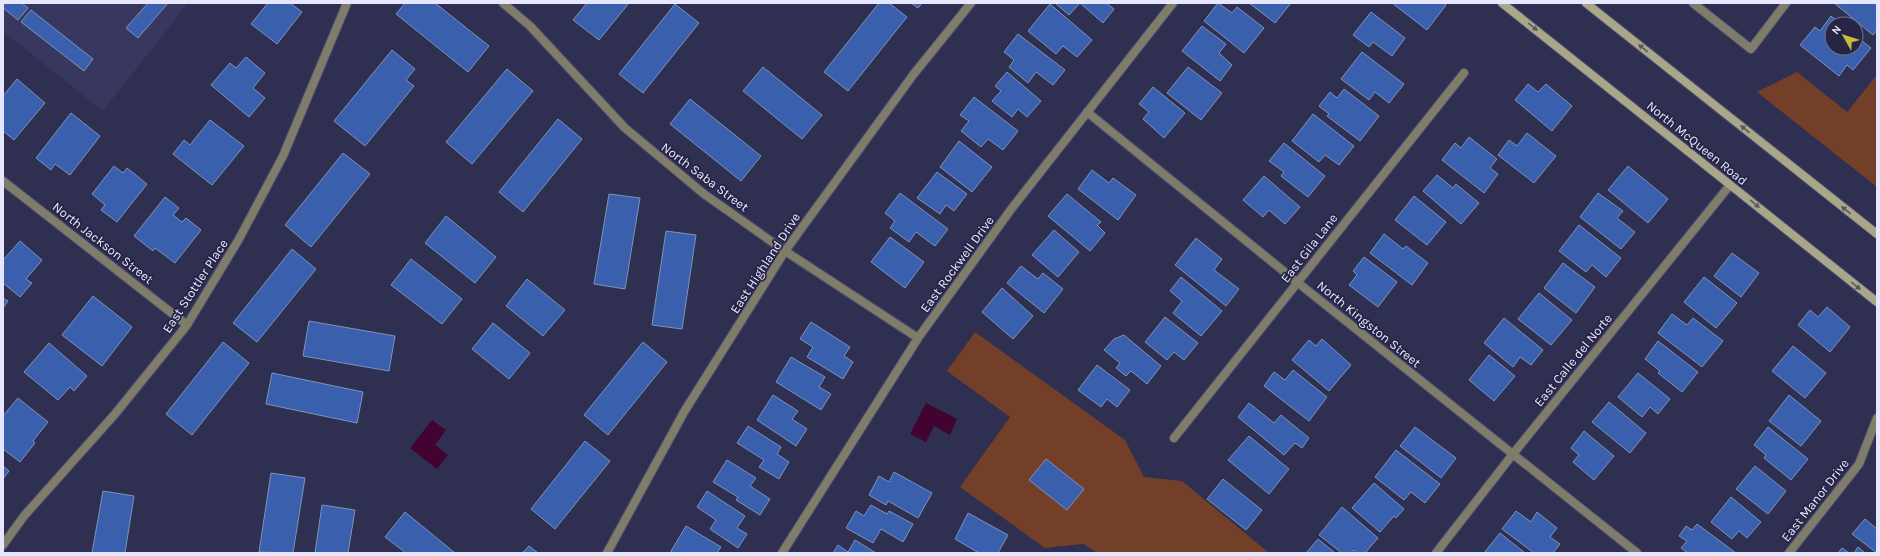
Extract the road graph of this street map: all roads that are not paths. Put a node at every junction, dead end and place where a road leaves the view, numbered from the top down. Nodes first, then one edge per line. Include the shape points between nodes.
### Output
1 (347, 3) edge
2 (503, 3) edge
3 (971, 3) edge
4 (1173, 3) edge
5 (1502, 3) edge
6 (1586, 3) edge
7 (1693, 3) edge
8 (1786, 3) edge
9 (1464, 73) dead end
10 (1087, 112) junction
11 (3, 181) edge
12 (1730, 185) junction
13 (1877, 234) edge
14 (785, 251) junction
15 (1297, 282) junction
16 (1877, 302) edge
17 (188, 325) junction
18 (918, 338) junction
19 (1877, 418) edge
20 (1174, 438) dead end
21 (1513, 454) junction
22 (3, 545) edge
23 (607, 553) edge
24 (782, 553) edge
25 (1436, 553) edge
26 (1637, 553) edge
27 (1789, 553) edge

1 - 17 street, East Stottler Place via 283,156 239,239
2 - 14 street, North Saba Street via 530,26 643,145 704,194
3 - 14 street, East Highland Drive via 913,75
4 - 10 street, East Rockwell Drive
5 -> 12 main road, North McQueen Road
13 -> 6 main road
7 - 8 street via 1751,49
9 - 15 street, East Gila Lane
10 - 15 street, North Kingston Street
10 - 18 street, East Rockwell Drive via 1012,208
11 - 17 street, North Jackson Street
12 -> 16 main road, North McQueen Road
12 - 21 street, East Calle del Norte
14 - 18 street, North Saba Street
14 - 23 street, East Highland Drive via 684,412
15 - 20 street, East Gila Lane
15 - 21 street, North Kingston Street
17 - 22 street, East Stottler Place via 115,414 24,516
18 - 24 street, East Rockwell Drive
19 - 27 street, East Manor Drive via 1859,464
21 - 25 street, East Calle del Norte
21 - 26 street, North Kingston Street

